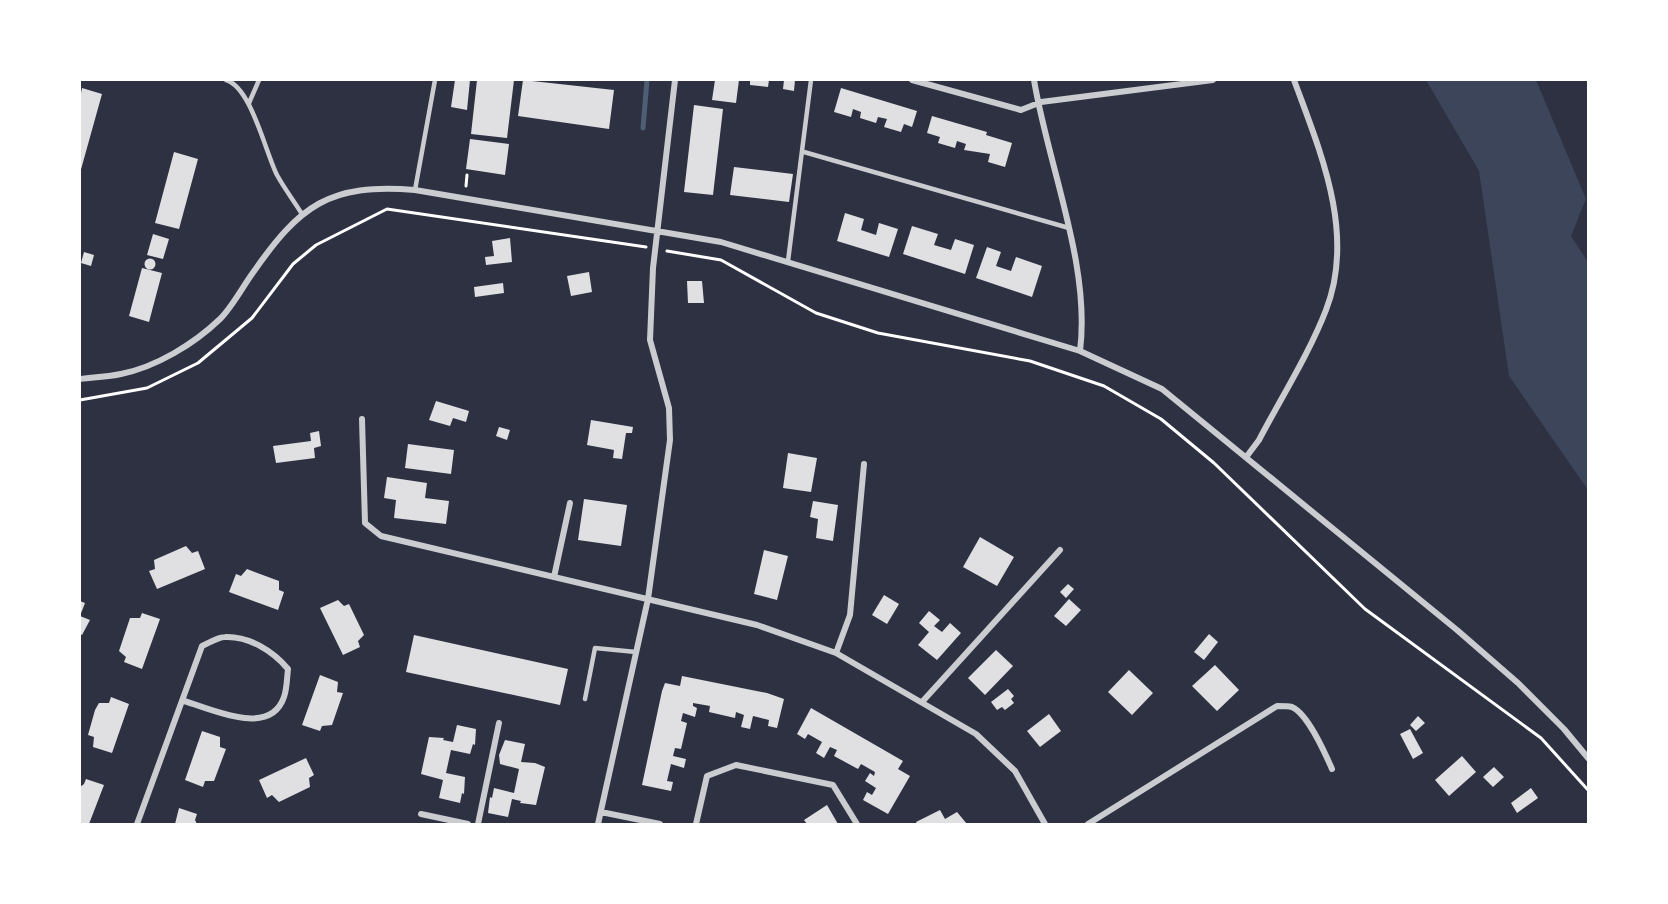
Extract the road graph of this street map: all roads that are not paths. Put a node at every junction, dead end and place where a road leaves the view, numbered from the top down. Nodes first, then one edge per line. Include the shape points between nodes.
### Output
1 (226, 80) edge
2 (259, 80) edge
3 (435, 80) edge
4 (675, 80) edge
5 (811, 80) edge
6 (912, 80) edge
7 (1034, 80) edge
8 (1213, 80) edge
9 (1294, 80) edge
10 (249, 103) junction
11 (1037, 103) junction
12 (804, 153) junction
13 (415, 190) junction
14 (302, 214) junction
15 (1069, 228) junction
16 (658, 230) junction
17 (788, 261) junction
18 (1080, 351) junction
19 (80, 379) edge
20 (362, 419) dead end
21 (1247, 456) junction
22 (864, 464) dead end
23 (570, 503) dead end
24 (1060, 550) dead end
25 (554, 577) junction
26 (648, 599) junction
27 (636, 652) junction
28 (836, 653) junction
29 (585, 699) dead end
30 (184, 701) junction
31 (922, 702) junction
32 (499, 723) dead end
33 (1588, 758) edge
34 (1332, 769) dead end
35 (601, 812) junction
36 (422, 814) dead end
37 (137, 825) edge
38 (468, 825) edge
39 (478, 825) edge
40 (598, 825) edge
41 (660, 825) edge
42 (696, 825) edge
43 (857, 825) edge
44 (1045, 825) edge
45 (1088, 825) edge

1 - 10 lane via 233,82
2 - 10 lane
3 - 13 lane
4 - 16 street
5 - 12 lane
6 - 11 street via 1021,110
7 - 11 street
8 - 11 street
9 - 21 street via 1322,157 1337,216 1336,268 1327,309
10 - 14 lane via 277,176
11 - 15 street
12 - 15 lane
12 - 17 lane
13 - 14 street via 379,187 340,194
13 - 16 street
14 - 19 street via 280,234 220,318 171,355 122,374
15 - 18 street via 1083,323
16 - 17 street
16 - 26 street via 650,340 669,408 670,440
17 - 18 street
18 - 21 street via 1162,389
20 - 25 street via 365,523 381,536
21 - 33 street via 1518,683
22 - 28 street via 850,615
23 - 25 street
24 - 31 street
25 - 26 street
26 - 27 street
26 - 28 street via 757,625
27 - 29 lane via 595,648
27 - 35 street
28 - 31 street
30 - 30 street via 250,720 272,715 284,698 288,669 274,653 245,640 223,637 202,646
30 - 37 street
31 - 44 street via 976,734 1015,771
32 - 39 street
34 - 45 street via 1324,748 1302,716 1292,707 1277,706
35 - 40 street
35 - 41 street
36 - 38 street
42 - 43 street via 707,776 736,765 833,785

